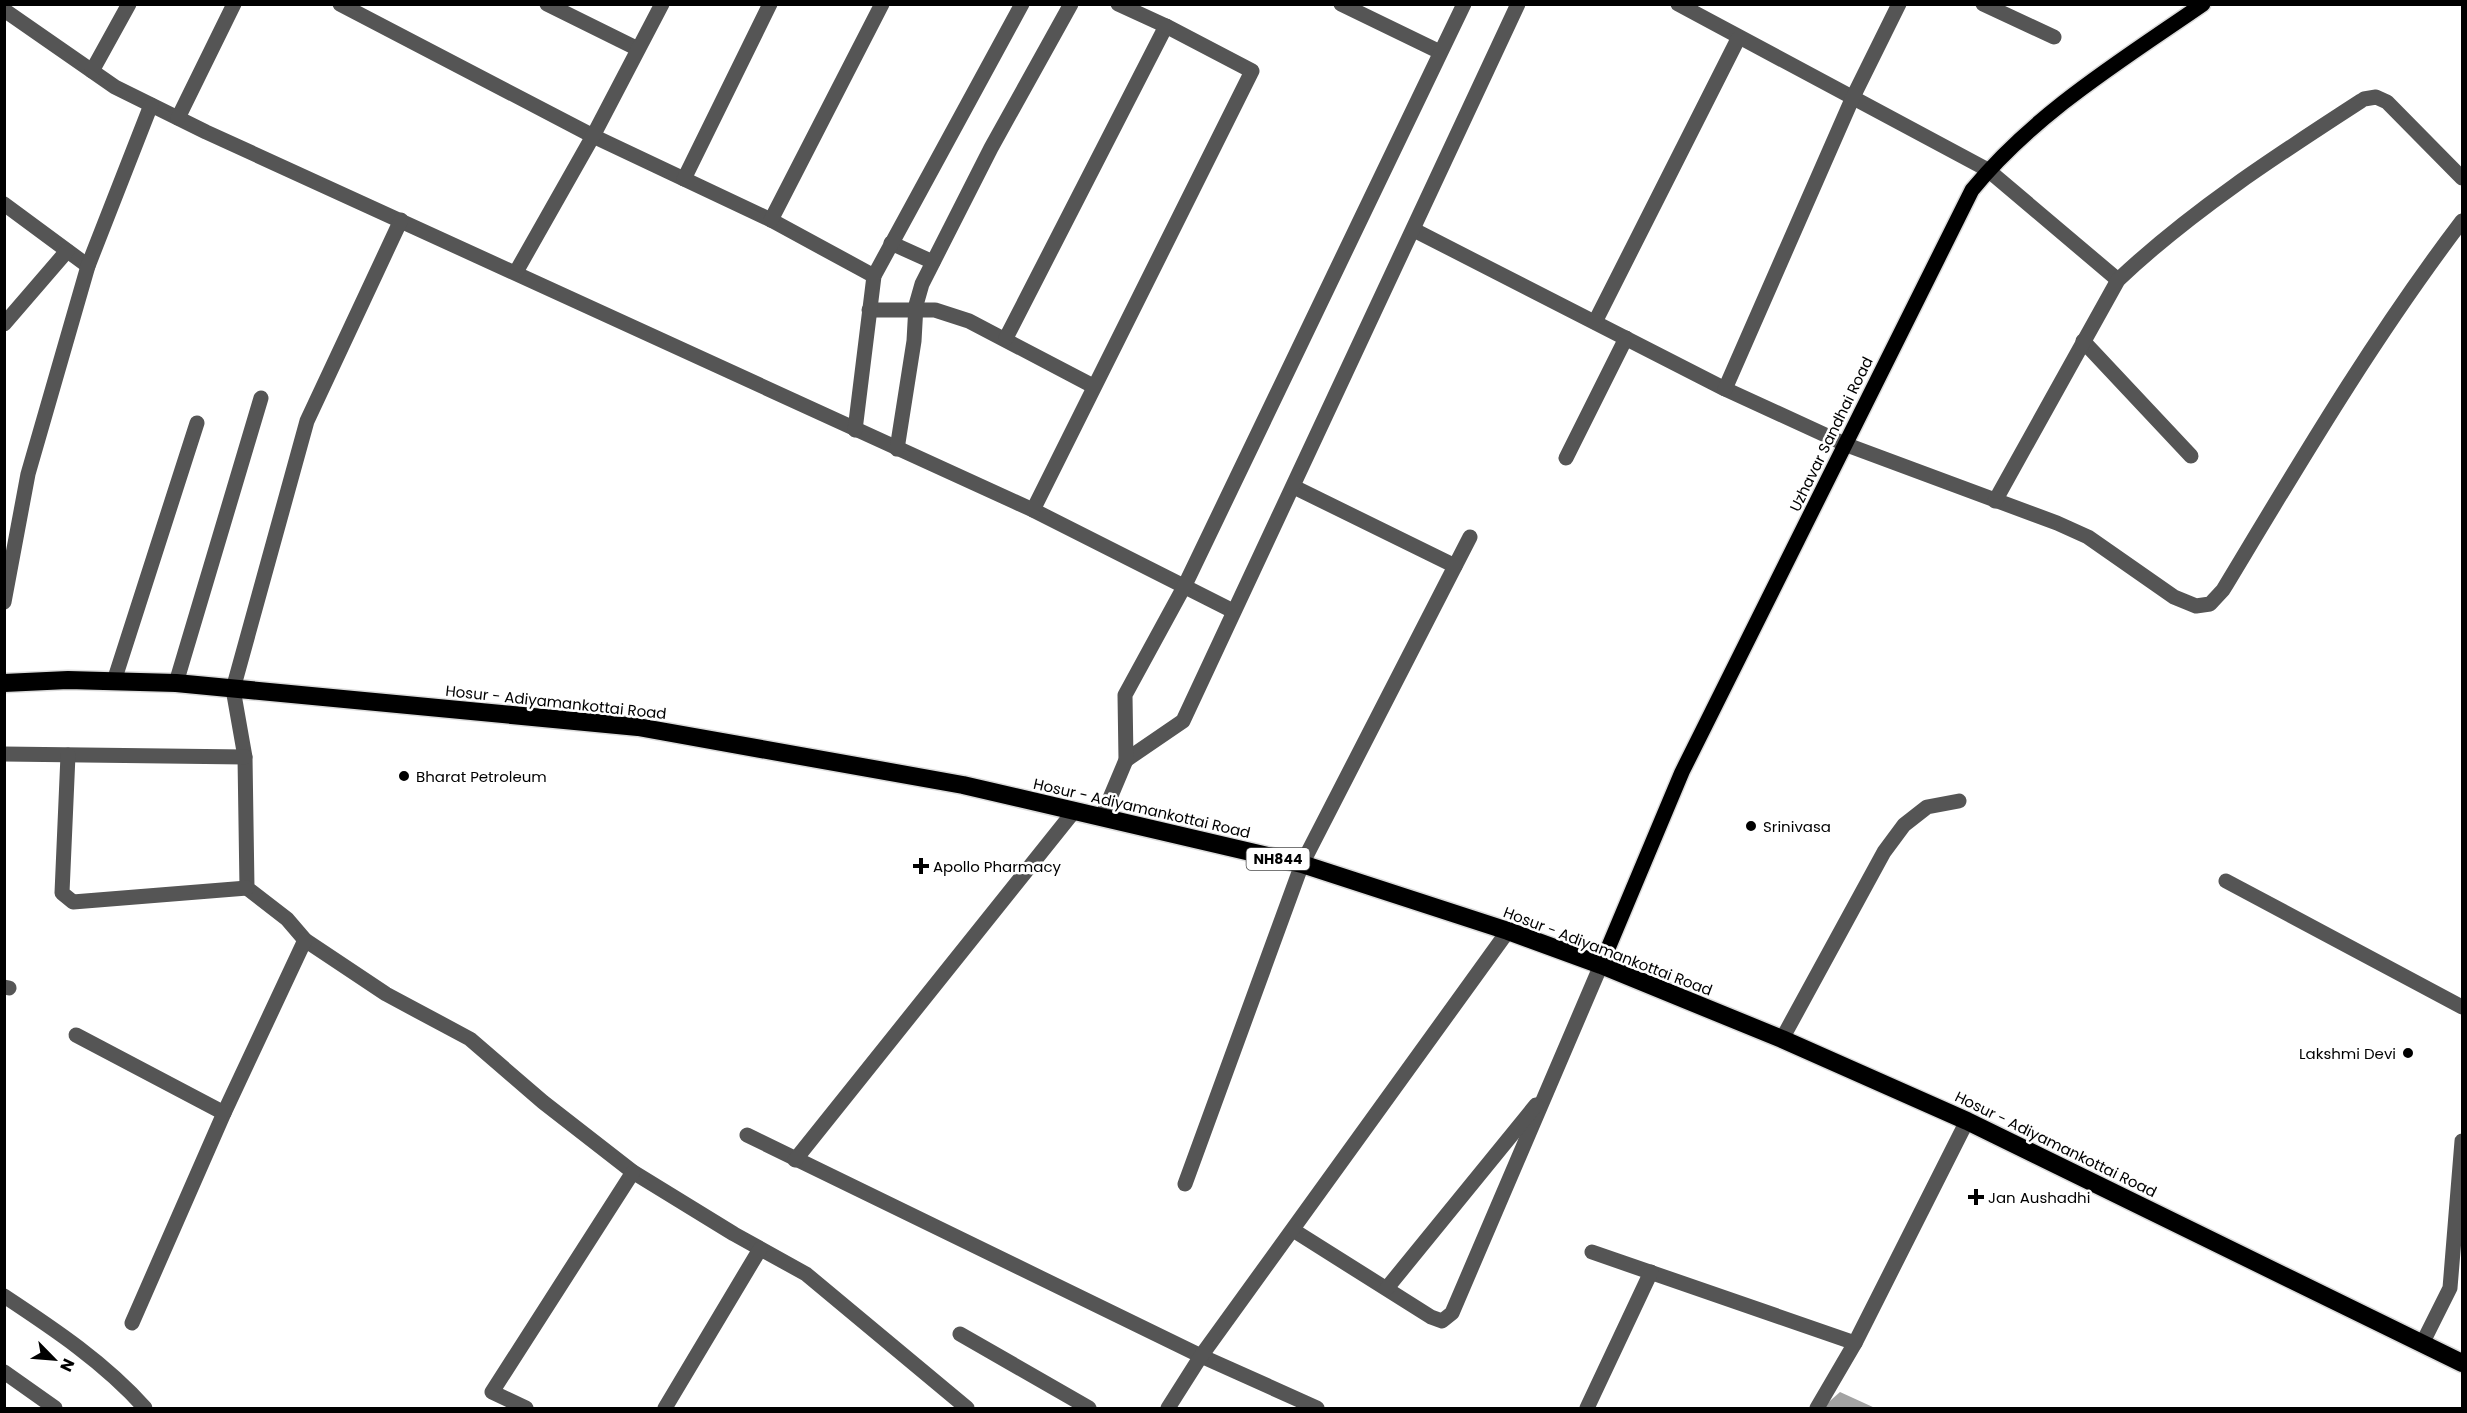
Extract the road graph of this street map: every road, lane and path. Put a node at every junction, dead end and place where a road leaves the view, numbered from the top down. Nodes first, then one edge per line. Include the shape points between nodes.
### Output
1 (129, 4) edge
2 (234, 4) edge
3 (340, 4) edge
4 (547, 4) edge
5 (662, 4) edge
6 (770, 4) edge
7 (882, 4) edge
8 (1022, 4) edge
9 (1071, 4) edge
10 (1118, 4) edge
11 (1341, 4) edge
12 (1464, 4) edge
13 (1518, 4) edge
14 (1899, 4) edge
15 (1983, 4) edge
16 (2203, 4) edge
17 (1681, 5) edge
18 (4, 10) edge
19 (1166, 26) junction
20 (2054, 38) dead end
21 (1738, 39) junction
22 (638, 49) junction
23 (1440, 52) junction
24 (92, 71) junction
25 (1853, 97) junction
26 (151, 105) junction
27 (178, 118) junction
28 (593, 135) junction
29 (1988, 170) junction
30 (2463, 178) edge
31 (684, 179) junction
32 (4, 204) edge
33 (401, 220) junction
34 (771, 220) junction
35 (2463, 221) edge
36 (1414, 230) junction
37 (891, 243) junction
38 (67, 251) junction
39 (933, 262) junction
40 (88, 266) junction
41 (516, 272) junction
42 (874, 276) junction
43 (2118, 280) junction
44 (869, 310) junction
45 (915, 310) junction
46 (1595, 322) junction
47 (4, 324) edge
48 (1006, 338) junction
49 (1626, 338) junction
50 (2083, 341) junction
51 (1093, 386) junction
52 (1725, 389) junction
53 (261, 398) dead end
54 (197, 423) dead end
55 (855, 430) junction
56 (1847, 445) junction
57 (897, 449) junction
58 (2191, 456) dead end
59 (1566, 458) dead end
60 (1294, 487) junction
61 (1995, 501) junction
62 (1033, 510) junction
63 (1470, 537) dead end
64 (1455, 566) junction
65 (1185, 585) junction
66 (4, 602) edge
67 (1233, 611) junction
68 (114, 681) junction
69 (4, 683) edge
70 (176, 683) junction
71 (233, 689) junction
72 (4, 754) edge
73 (68, 755) junction
74 (245, 758) junction
75 (1126, 760) junction
76 (1959, 801) dead end
77 (1075, 810) junction
78 (1102, 817) junction
79 (1302, 864) junction
80 (2226, 881) dead end
81 (247, 888) junction
82 (1508, 931) junction
83 (305, 940) junction
84 (1601, 965) junction
85 (2463, 1007) edge
86 (76, 1035) dead end
87 (1782, 1039) junction
88 (1549, 1088) junction
89 (224, 1113) junction
90 (1967, 1121) junction
91 (747, 1135) dead end
92 (2463, 1141) edge
93 (795, 1160) junction
94 (633, 1172) junction
95 (1185, 1184) dead end
96 (1293, 1230) junction
97 (760, 1249) junction
98 (1592, 1252) dead end
99 (1650, 1272) junction
100 (1388, 1288) junction
101 (4, 1296) edge
102 (132, 1323) dead end
103 (960, 1334) dead end
104 (2423, 1342) junction
105 (1855, 1343) junction
106 (1201, 1356) junction
107 (2463, 1363) edge
108 (4, 1372) edge
109 (138, 1406) edge
110 (55, 1408) edge
111 (526, 1408) edge
112 (665, 1408) edge
113 (967, 1408) edge
114 (1089, 1408) edge
115 (1168, 1408) edge
116 (1317, 1408) edge
117 (1587, 1408) edge
118 (1817, 1408) edge

1 - 24 street
2 - 27 street
3 - 28 street
4 - 22 street
5 - 22 street
6 - 31 street
7 - 34 street
8 - 37 street
9 - 39 street
10 - 19 street
11 - 23 street
12 - 23 street
13 - 36 street
14 - 25 street
15 - 20 street
16 - 29 main road, Uzhavar Sandhai Road via 2077,91
17 - 21 street
18 - 24 street
19 - 48 street
19 - 51 street via 1252,71
21 - 25 street
21 - 46 street
22 - 28 street
23 - 65 street
24 - 26 street
25 - 29 street
25 - 52 street
26 - 27 street
26 - 40 street
27 - 33 street
28 - 31 street
28 - 41 street
29 - 43 street
29 - 56 main road, Uzhavar Sandhai Road via 1972,190
30 - 43 street via 2387,102 2376,97 2364,99 2206,207
31 - 34 street
32 - 38 street
33 - 41 street
33 - 71 street via 307,421
34 - 42 street
35 - 61 street via 2412,286 2335,403 2223,590 2210,604 2196,606 2174,597 2088,537
36 - 46 street
36 - 60 street
37 - 39 street
37 - 42 street
38 - 40 street
38 - 47 street
39 - 45 street
40 - 66 street via 28,474
41 - 55 street
42 - 44 street
43 - 50 street
44 - 45 street
44 - 55 street
45 - 48 street via 935,310
45 - 57 street
46 - 49 street
48 - 51 street
49 - 52 street
49 - 59 street
50 - 58 street
50 - 61 street
51 - 62 street
52 - 56 street
53 - 70 street
54 - 68 street
55 - 57 street
56 - 61 street
56 - 84 main road, Uzhavar Sandhai Road via 1682,772
57 - 62 street
60 - 64 street
60 - 67 street
62 - 65 street
63 - 64 street
64 - 79 street
65 - 67 street
65 - 75 street via 1125,695
67 - 75 street via 1183,721
68 - 69 highway, Hosur - Adiyamankottai Road / NH844
68 - 70 highway, Hosur - Adiyamankottai Road / NH844
70 - 71 highway, Hosur - Adiyamankottai Road / NH844
71 - 74 street
71 - 77 highway, Hosur - Adiyamankottai Road / NH844 via 638,727 963,785
72 - 73 street
73 - 74 street
73 - 81 street via 62,893 65,898 73,902
74 - 81 street
75 - 78 street
76 - 87 street via 1927,807 1897,834
77 - 78 highway, Hosur - Adiyamankottai Road / NH844
77 - 93 street
78 - 79 highway, Hosur - Adiyamankottai Road / NH844
79 - 82 highway, Hosur - Adiyamankottai Road / NH844
79 - 95 street
80 - 85 street
81 - 83 street via 287,918
82 - 84 highway, Hosur - Adiyamankottai Road / NH844
82 - 96 street
83 - 89 street
83 - 94 street via 386,994 470,1040
84 - 87 highway, Hosur - Adiyamankottai Road / NH844
84 - 88 street
86 - 89 street
87 - 90 highway, Hosur - Adiyamankottai Road / NH844
88 - 100 street
88 - 100 street via 1452,1313 1442,1321 1431,1317
89 - 102 street
90 - 104 highway, Hosur - Adiyamankottai Road / NH844
90 - 105 street
91 - 93 street
92 - 104 street via 2450,1288
93 - 106 street
94 - 97 street
94 - 111 street via 492,1392
96 - 100 street
96 - 106 street
97 - 112 street
97 - 113 street via 806,1274
98 - 99 street
99 - 105 street
99 - 117 street
101 - 109 street via 113,1375
103 - 114 street
104 - 107 highway, Hosur - Adiyamankottai Road / NH844
105 - 118 street
106 - 115 street
106 - 116 street
108 - 110 street

